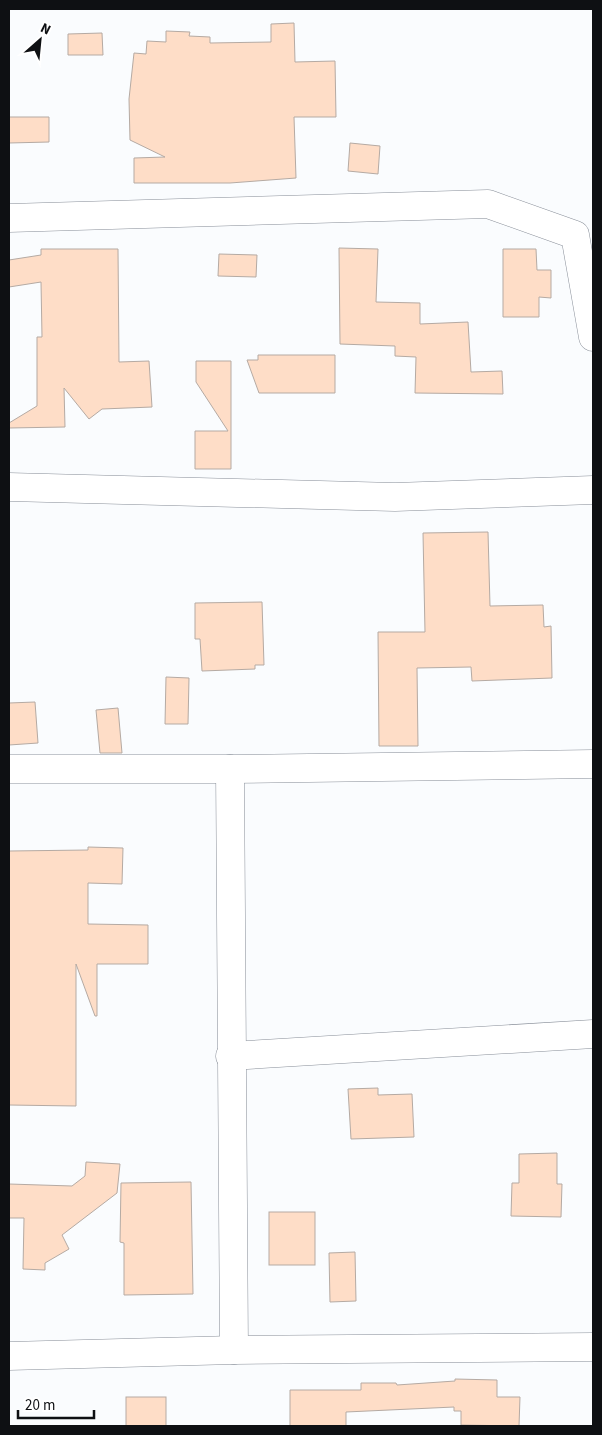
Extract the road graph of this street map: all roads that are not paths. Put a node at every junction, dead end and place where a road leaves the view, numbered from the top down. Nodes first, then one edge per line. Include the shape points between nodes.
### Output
1 (9, 218) edge
2 (593, 338) edge
3 (9, 487) edge
4 (593, 490) edge
5 (593, 764) edge
6 (9, 768) edge
7 (230, 769) junction
8 (593, 1034) edge
9 (230, 1056) junction
10 (593, 1347) edge
11 (234, 1350) junction
12 (9, 1356) edge

1 - 2 street via 488,204 575,235
3 - 4 street via 395,497
5 - 7 street
6 - 7 street
7 - 9 street
8 - 9 street
9 - 11 street
10 - 11 street
11 - 12 street

